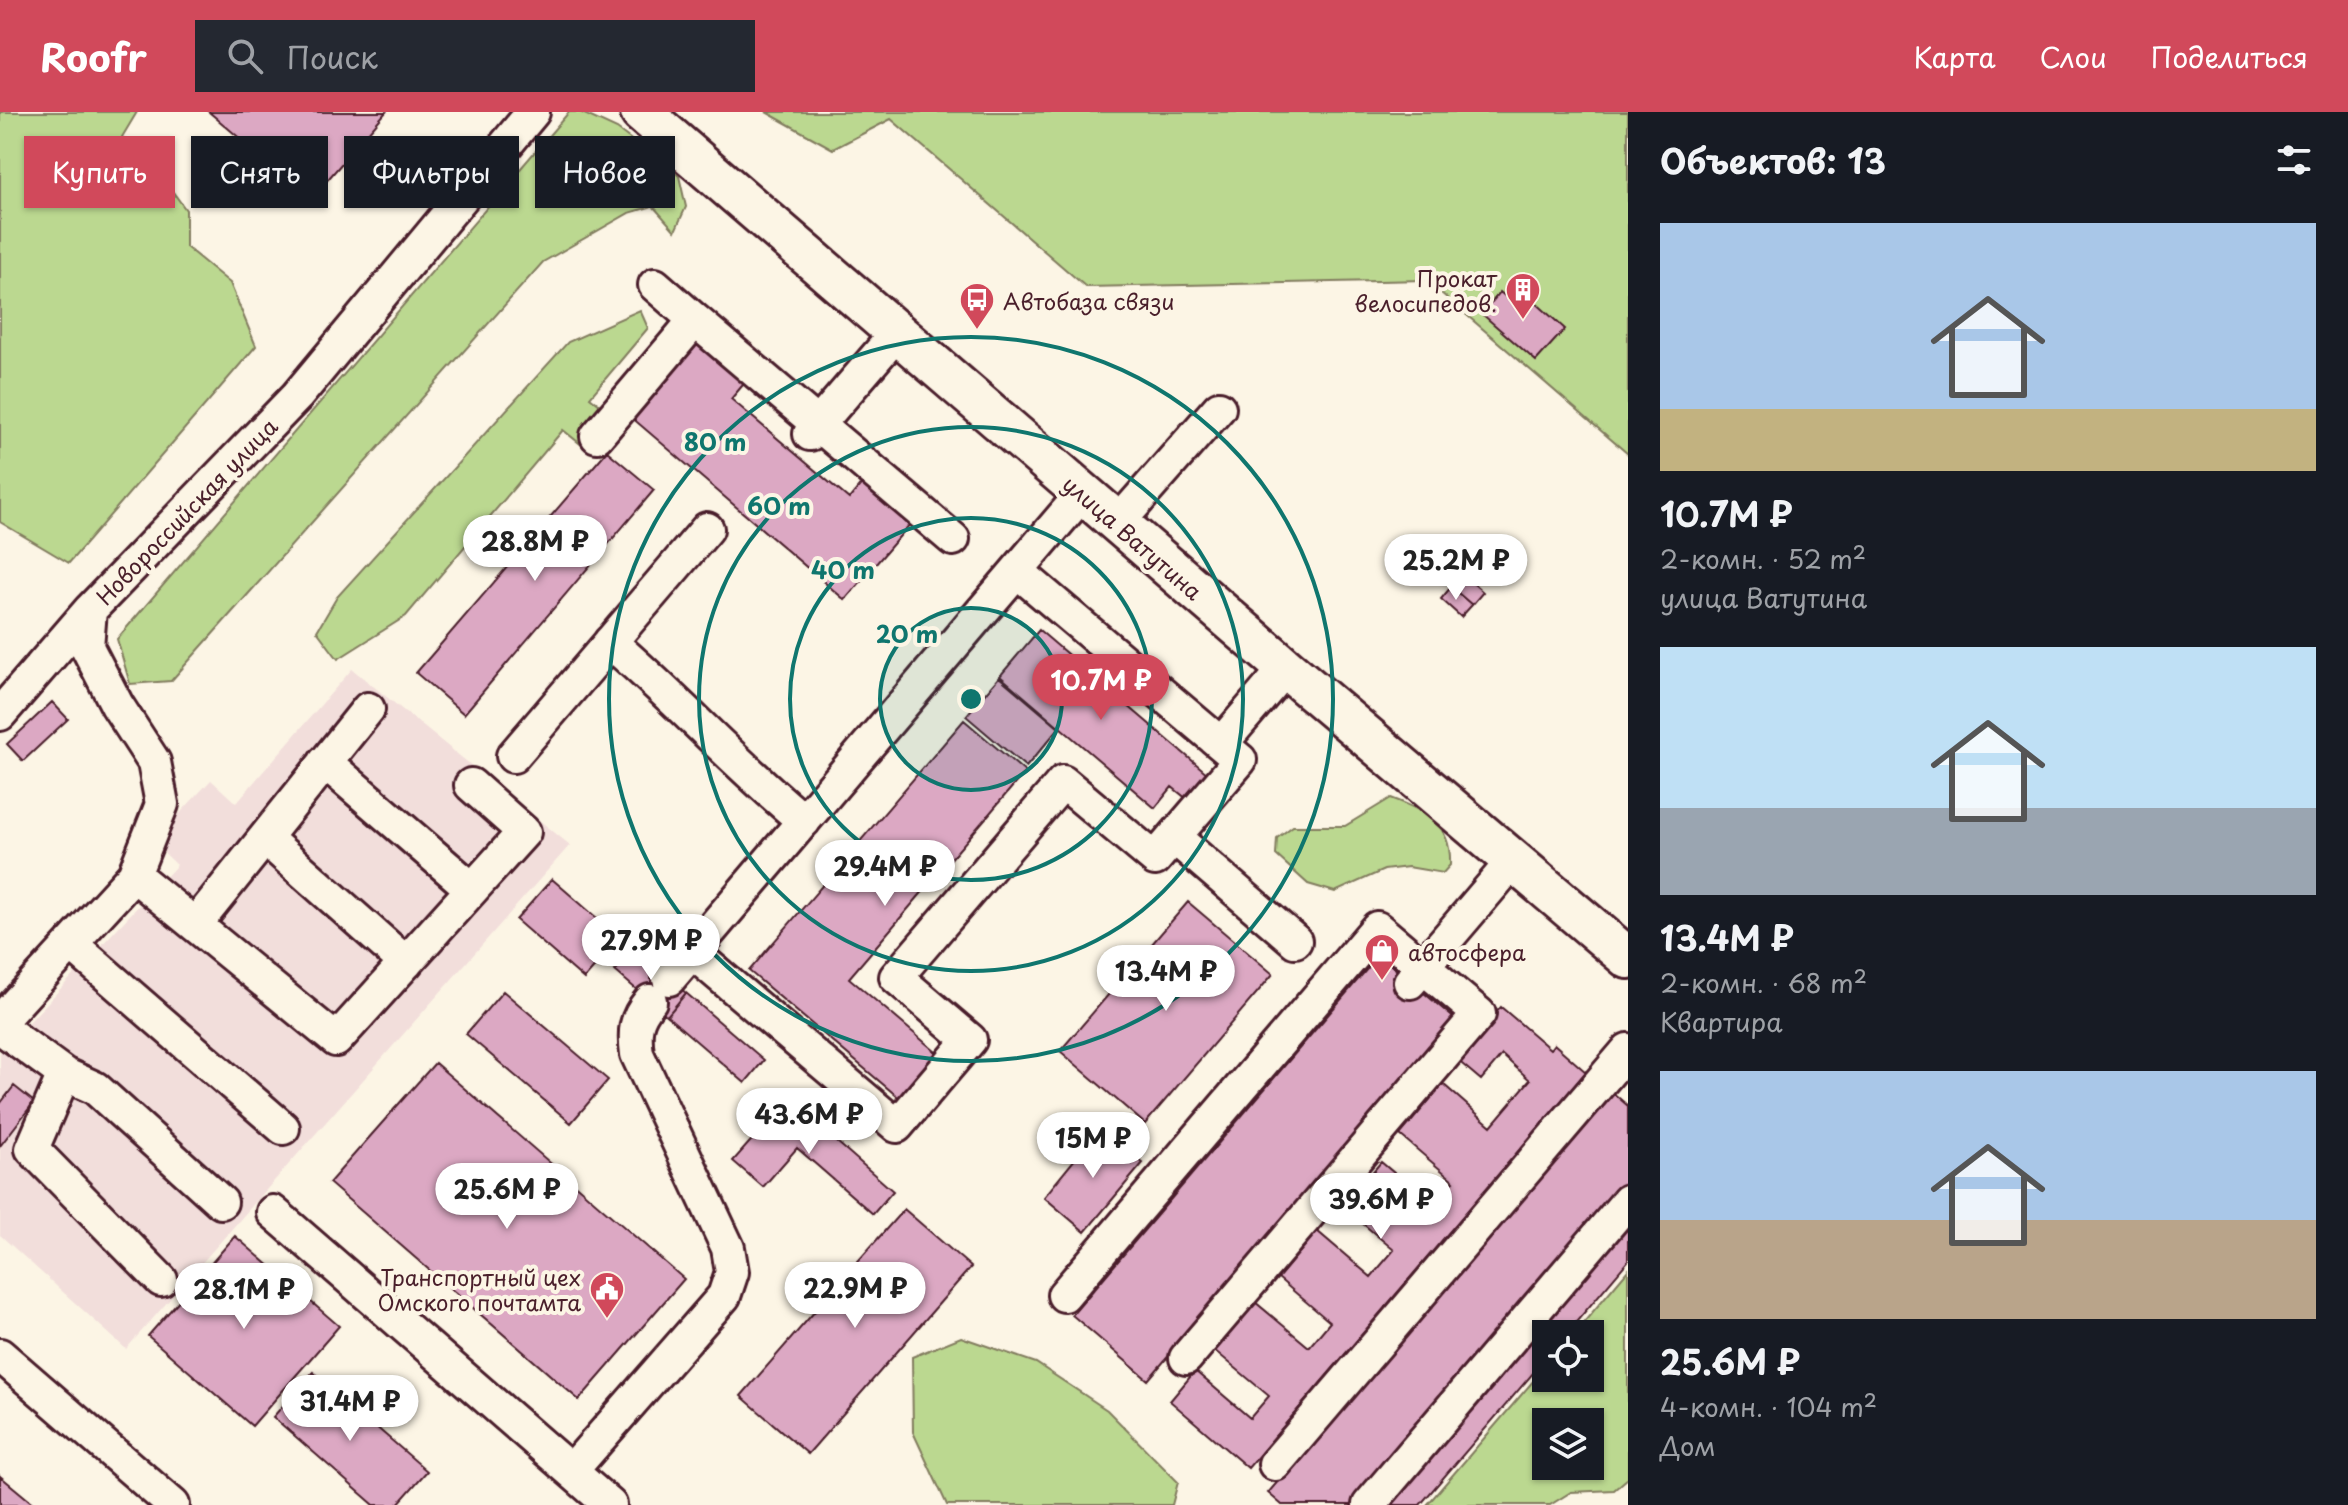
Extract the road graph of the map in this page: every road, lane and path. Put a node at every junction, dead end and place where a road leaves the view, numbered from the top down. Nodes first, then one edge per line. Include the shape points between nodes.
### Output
1 (533, 112) edge
2 (641, 112) edge
3 (655, 285) dead end
4 (695, 320) junction
5 (896, 334) junction
6 (1219, 408) dead end
7 (814, 429) junction
8 (597, 436) dead end
9 (1082, 494) junction
10 (1117, 524) junction
11 (707, 529) dead end
12 (953, 539) dead end
13 (1017, 571) junction
14 (90, 610) junction
15 (610, 642) junction
16 (1286, 668) junction
17 (368, 709) dead end
18 (0, 714) edge
19 (1221, 744) junction
20 (513, 756) dead end
21 (325, 762) junction
22 (471, 785) dead end
23 (804, 821) junction
24 (1174, 837) junction
25 (265, 838) junction
26 (1514, 860) junction
27 (134, 875) junction
28 (472, 889) junction
29 (195, 925) junction
30 (1295, 941) dead end
31 (71, 944) junction
32 (692, 952) junction
33 (1628, 958) edge
34 (406, 963) junction
35 (1417, 974) junction
36 (0, 1021) edge
37 (0, 1027) edge
38 (1628, 1050) edge
39 (64, 1074) junction
40 (283, 1128) dead end
41 (1628, 1201) edge
42 (221, 1202) dead end
43 (273, 1212) dead end
44 (161, 1280) dead end
45 (1064, 1295) dead end
46 (0, 1355) edge
47 (1186, 1358) dead end
48 (1275, 1464) dead end
49 (571, 1471) junction
50 (173, 1505) edge
51 (610, 1505) edge
52 (1369, 1505) edge

1 - 14 street, Новороссийская улица via 297,396
2 - 5 main road, улица Ватутина
3 - 4 street
4 - 7 street
4 - 8 street
5 - 7 street
5 - 9 main road, улица Ватутина
6 - 10 street
7 - 12 street
9 - 10 main road, улица Ватутина
9 - 13 street
10 - 16 main road, улица Ватутина
11 - 15 street
13 - 19 street
13 - 23 street
14 - 18 street
14 - 27 street, Новороссийская улица via 87,647 154,762 162,804
15 - 20 street
15 - 23 street
16 - 19 street
16 - 26 main road, улица Ватутина
17 - 21 street
19 - 24 street via 1240,760
21 - 25 street
21 - 28 street
22 - 28 street via 524,832
23 - 32 street
24 - 30 street
24 - 32 street via 1155,859 1063,782 896,977 970,1040 897,1126
25 - 29 street
25 - 34 street
26 - 33 main road, улица Ватутина
26 - 35 street
27 - 29 street
27 - 31 street, Новороссийская улица
28 - 34 street
29 - 34 street via 336,1040
31 - 36 street, Новороссийская улица
31 - 40 street
32 - 49 street via 638,1015 634,1031 637,1054 728,1248 732,1272 724,1296
35 - 45 street via 1377,928
35 - 47 street via 1479,1014
37 - 39 street
38 - 48 street
39 - 42 street via 95,1088
39 - 44 street via 32,1149
41 - 52 street
43 - 49 street
46 - 50 street
49 - 51 street

